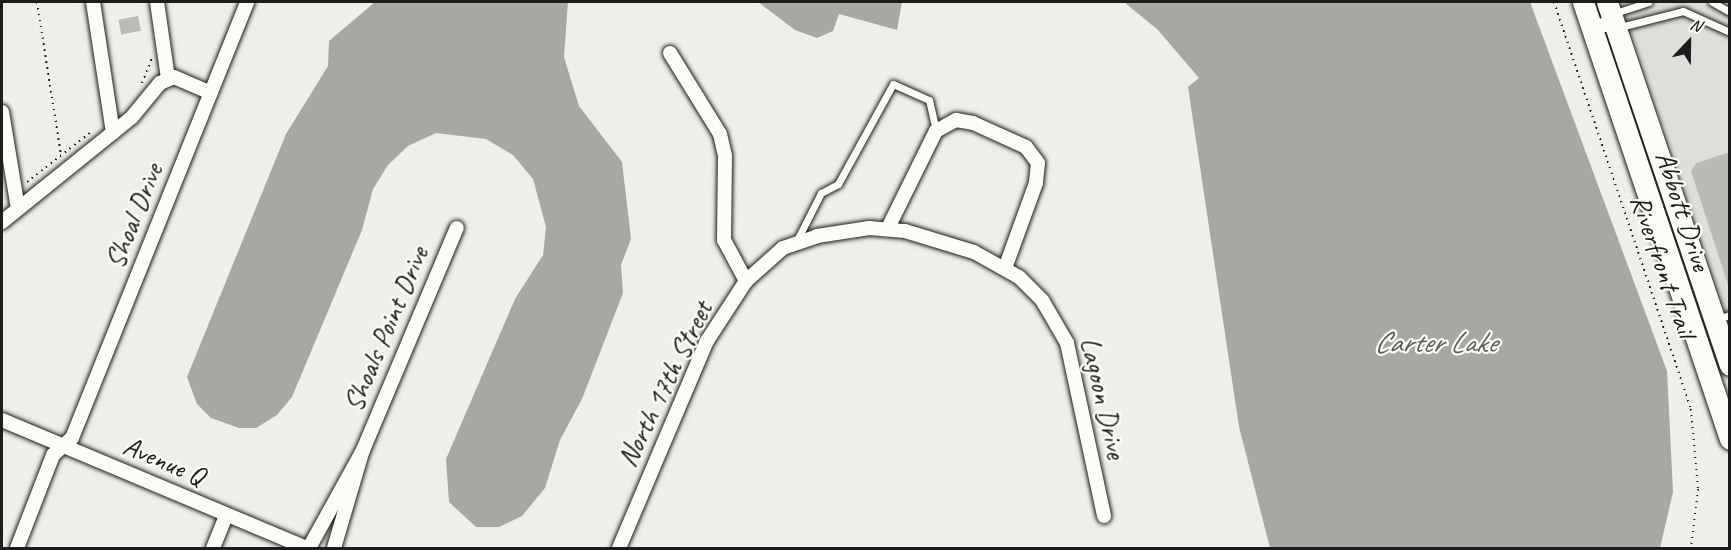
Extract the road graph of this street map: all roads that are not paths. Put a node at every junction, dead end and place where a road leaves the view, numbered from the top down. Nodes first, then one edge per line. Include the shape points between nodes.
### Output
1 (93, 2) edge
2 (157, 2) edge
3 (247, 2) edge
4 (1583, 2) edge
5 (1647, 2) edge
6 (1712, 2) edge
7 (1730, 12) edge
8 (1612, 15) edge
9 (1592, 28) junction
10 (1730, 32) edge
11 (670, 53) dead end
12 (168, 78) junction
13 (211, 93) junction
14 (2, 112) edge
15 (936, 131) junction
16 (114, 132) junction
17 (18, 209) junction
18 (2, 222) edge
19 (457, 228) dead end
20 (888, 228) junction
21 (795, 243) junction
22 (775, 253) joint
23 (1005, 268) junction
24 (746, 281) junction
25 (1685, 307) junction
26 (1722, 317) edge
27 (1730, 365) edge
28 (2, 420) edge
29 (1730, 439) edge
30 (62, 447) junction
31 (363, 450) junction
32 (226, 515) junction
33 (1104, 516) dead end
34 (17, 549) edge
35 (213, 549) edge
36 (308, 549) edge
37 (334, 549) edge
38 (620, 549) edge

1 - 16 street
2 - 12 street
3 - 13 street, Shoal Drive
4 - 9 highway, Abbott Drive
5 - 8 lane
6 - 7 lane
8 - 9 lane
8 - 9 lane
8 - 10 lane via 1683,11
8 - 26 highway, Abbott Drive
9 - 25 highway, Abbott Drive
11 - 24 street via 720,134 724,156 724,240
12 - 13 street
12 - 16 street
13 - 30 street, Shoal Drive via 72,438
14 - 17 street
15 - 20 street
15 - 21 lane via 929,100 893,84 838,184 821,193
15 - 23 street via 964,120 1034,154 1039,175
16 - 17 street
17 - 18 street
19 - 31 street, Shoals Point Drive
20 - 21 street, Lagoon Drive via 835,232
20 - 23 street, Lagoon Drive via 939,240
21 - 22 street, Lagoon Drive
22 - 24 street, North 17th Street
23 - 33 street, Lagoon Drive via 1042,300 1066,343
24 - 38 street, North 17th Street via 702,351
25 - 26 highway
25 - 29 highway, Abbott Drive
26 - 27 highway, Abbott Drive
28 - 30 street, Avenue Q
30 - 32 street, Avenue Q
30 - 34 street, Shoal Drive via 53,454
31 - 36 street, Shoals Point Drive
31 - 37 street, Shoals Point Drive
32 - 35 street
32 - 36 street, Avenue Q

